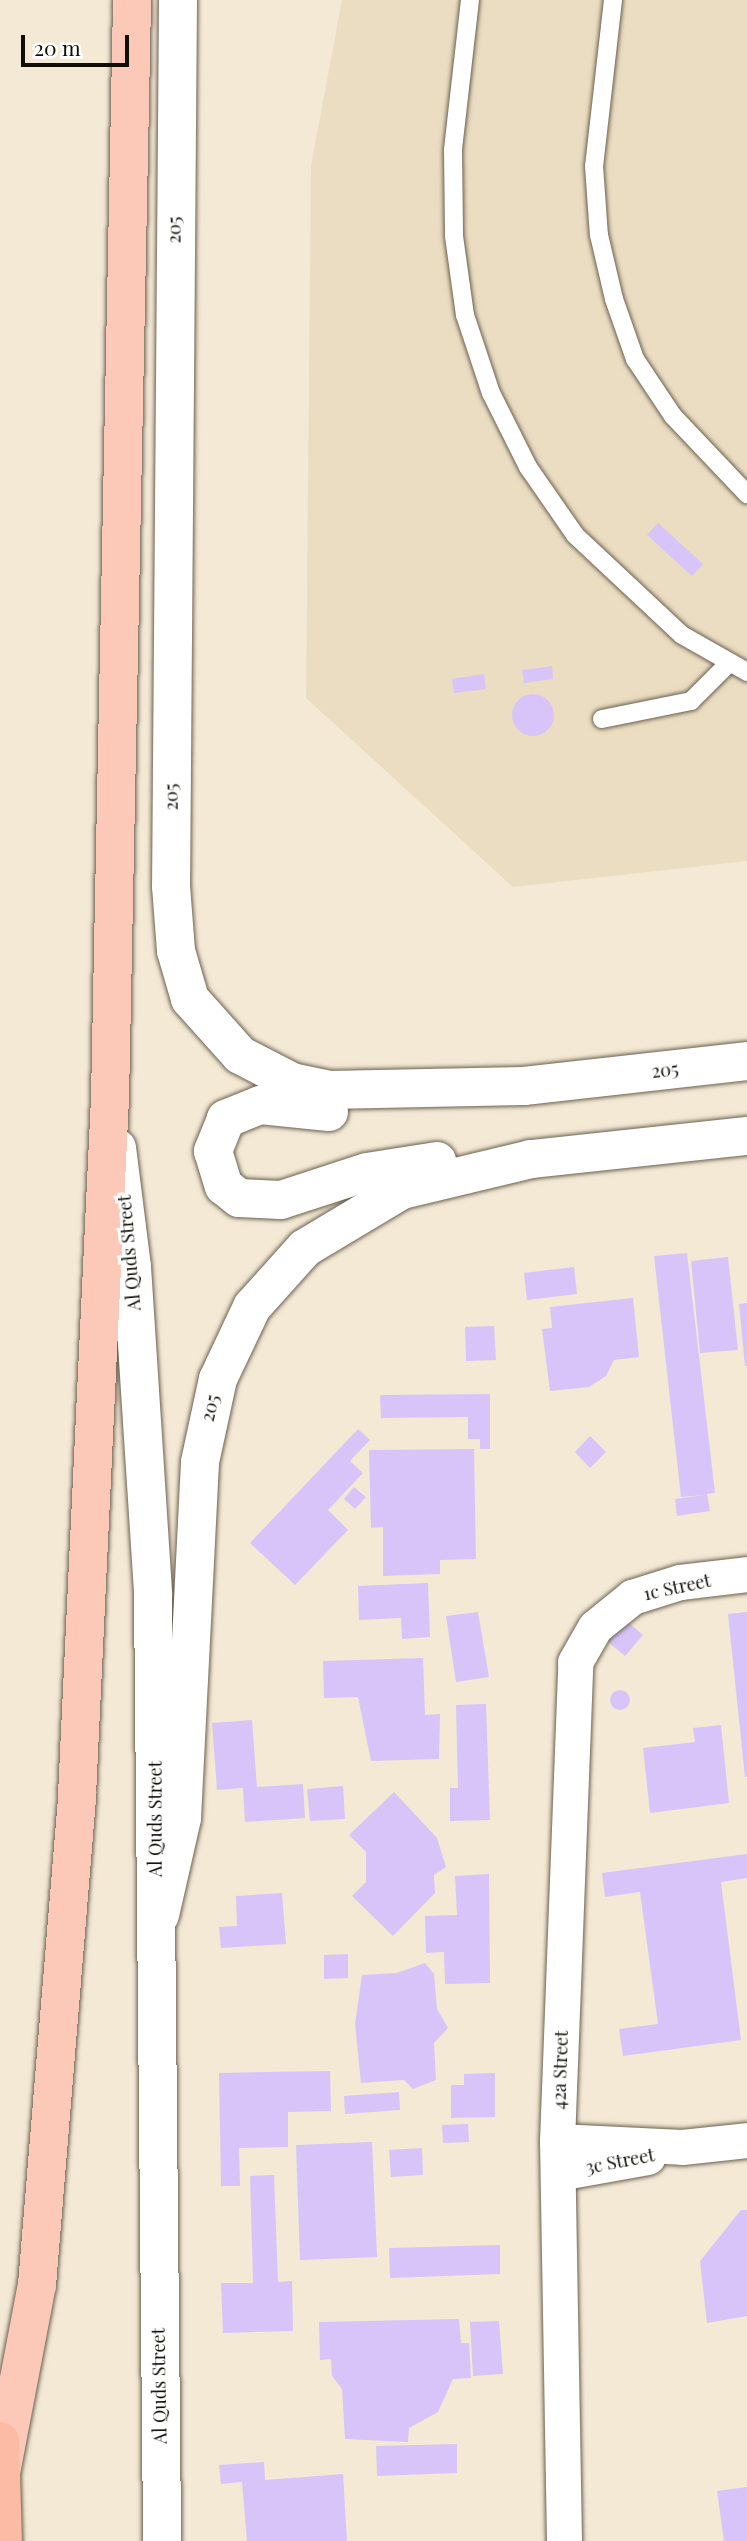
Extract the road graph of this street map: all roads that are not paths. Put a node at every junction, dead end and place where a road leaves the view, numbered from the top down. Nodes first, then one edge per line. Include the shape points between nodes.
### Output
1 (132, 0) edge
2 (178, 0) edge
3 (470, 0) edge
4 (612, 0) edge
5 (747, 494) edge
6 (729, 663) junction
7 (747, 672) edge
8 (602, 719) dead end
9 (747, 1061) edge
10 (524, 1086) junction
11 (110, 1099) junction
12 (747, 1136) edge
13 (531, 1159) junction
14 (747, 1574) edge
15 (611, 1611) joint
16 (155, 1930) junction
17 (747, 2140) edge
18 (558, 2157) junction
19 (0, 2441) edge
20 (1, 2473) edge
21 (3, 2541) edge
22 (162, 2541) edge
23 (564, 2541) edge

1 - 11 highway
2 - 10 street, 205 via 171,886 183,979 220,1038 292,1082 365,1093
3 - 6 lane via 453,150 454,236 465,315 491,393 528,467 575,535 653,611
4 - 5 lane via 594,166 599,235 614,299 635,359 673,416
6 - 7 lane
6 - 8 lane via 691,701
9 - 10 street, 205
10 - 13 street via 376,1113 240,1109 216,1134 213,1151 224,1185 239,1198 260,1202 412,1163
11 - 16 street, Al Quds Street via 132,1267 153,1595
11 - 20 highway via 77,1794 55,2093 37,2285
12 - 13 street, 205
13 - 16 street, 205 via 402,1190 335,1225 278,1273 235,1342 207,1416 200,1462 182,1818
14 - 15 street, 1c Street via 655,1587
15 - 18 street, 42a Street via 583,1641 575,1662
16 - 22 street, Al Quds Street
17 - 18 street, 3c Street
18 - 23 street, 42a Street
19 - 20 highway
20 - 21 highway

